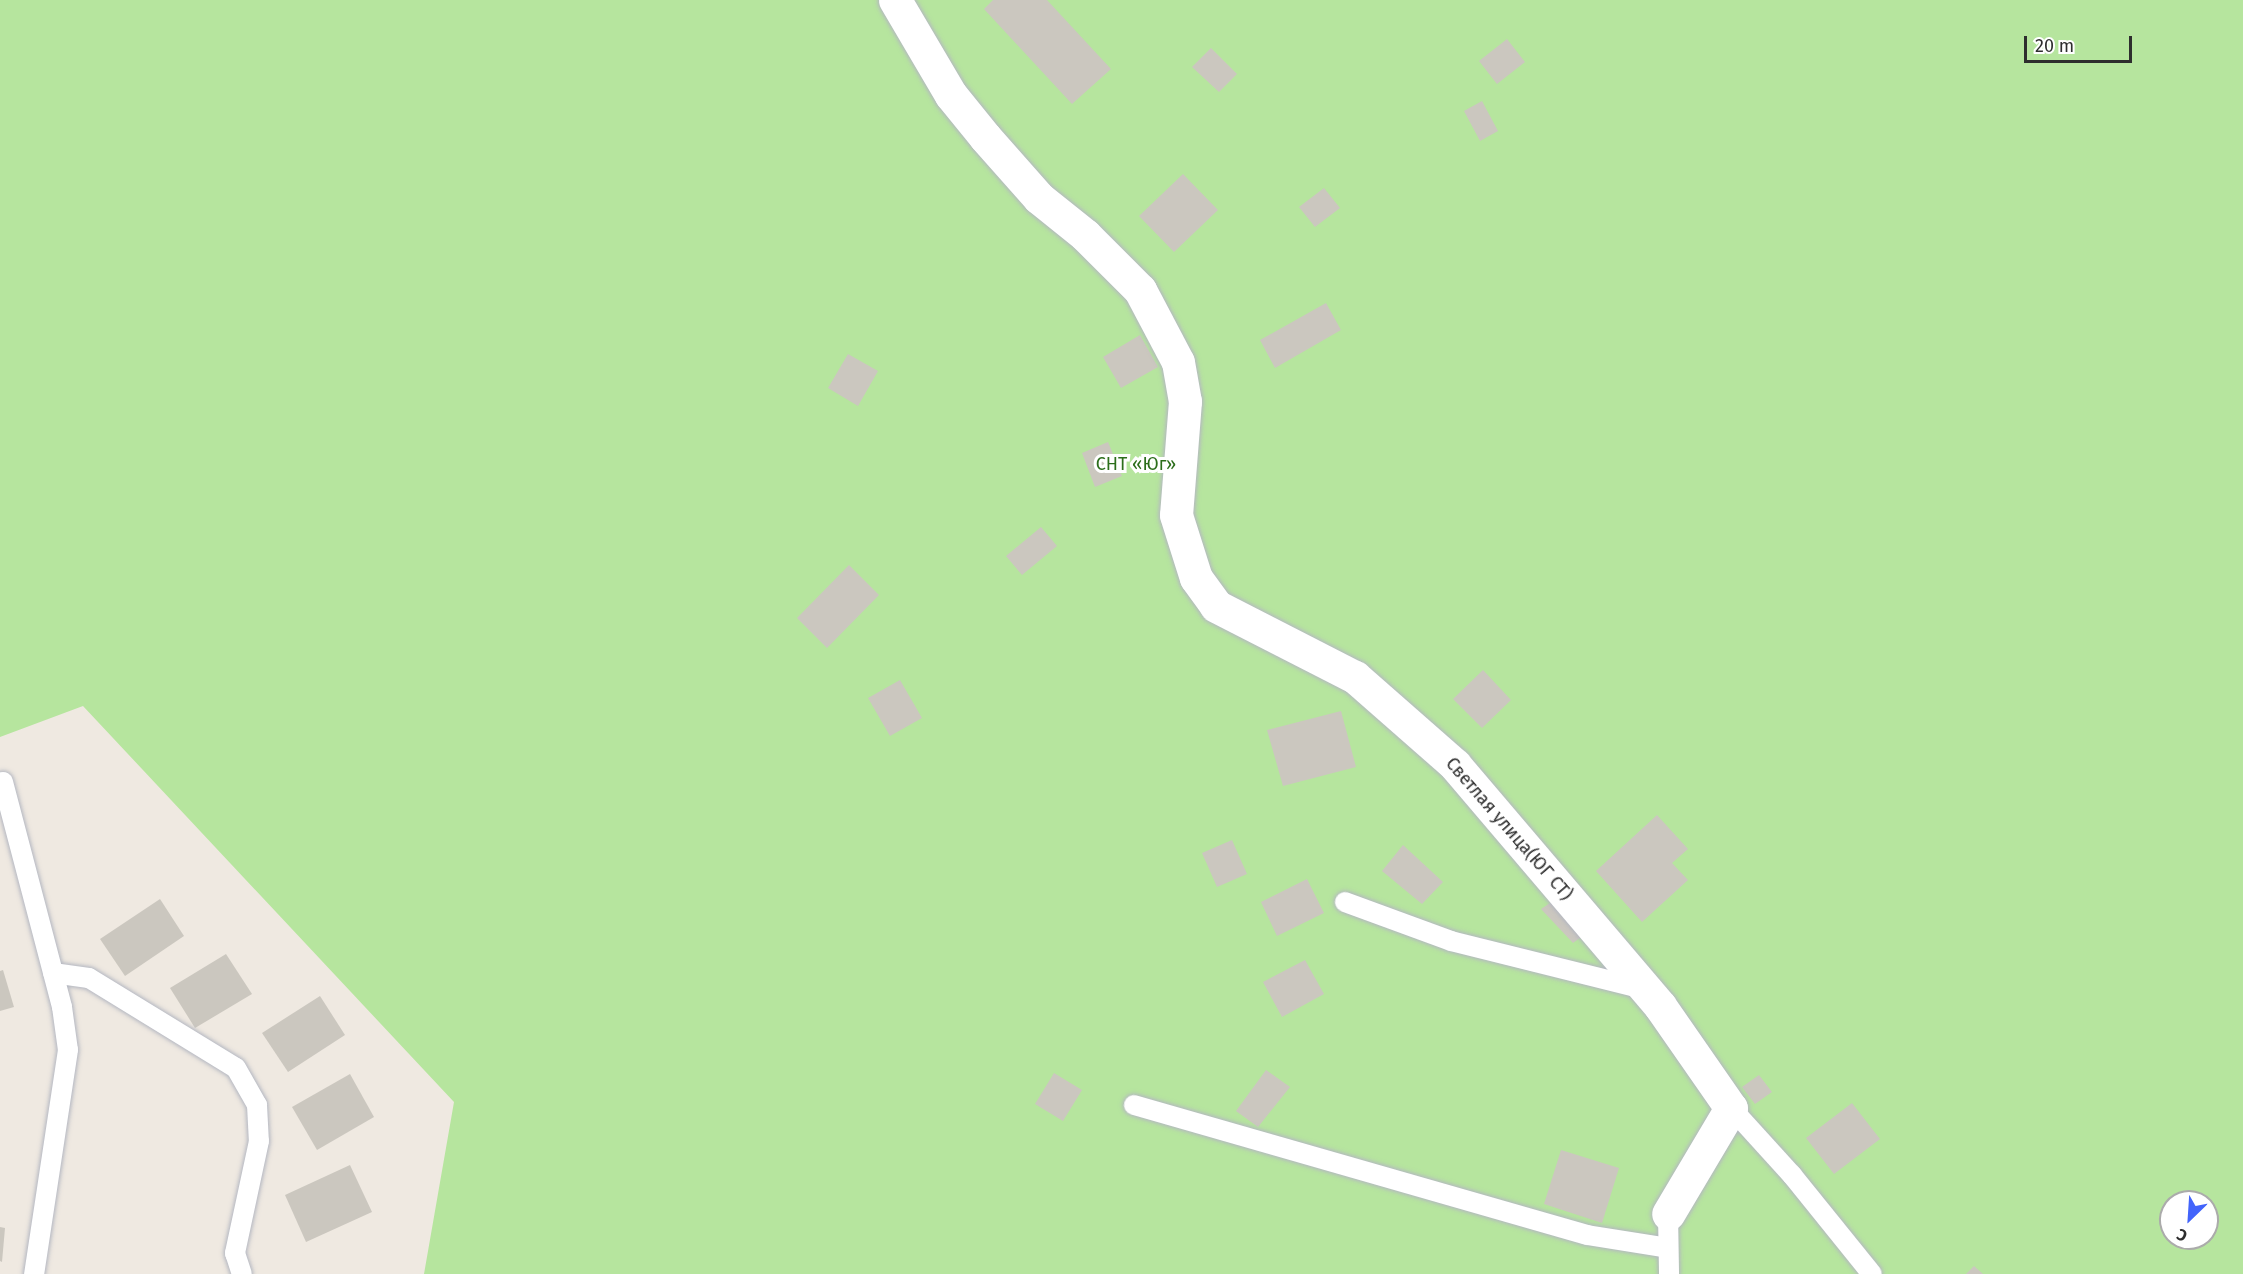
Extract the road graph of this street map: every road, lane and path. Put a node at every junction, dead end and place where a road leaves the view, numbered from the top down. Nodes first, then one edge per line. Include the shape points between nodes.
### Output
1 (895, 0) edge
2 (3, 782) dead end
3 (1345, 902) dead end
4 (52, 973) junction
5 (1647, 990) junction
6 (1134, 1105) dead end
7 (1731, 1108) junction
8 (1668, 1214) joint
9 (1668, 1248) junction
10 (34, 1274) edge
11 (242, 1274) edge
12 (1669, 1274) edge
13 (1872, 1274) edge

1 - 5 street, Светлая улица(ЮГ СТ) via 951,95 979,129 1039,198 1085,235 1140,290 1178,362 1185,401 1176,515 1196,578 1216,606 1355,677 1455,765
2 - 4 lane
3 - 5 lane via 1451,941
4 - 10 lane via 68,1050
4 - 11 lane via 89,978 236,1068 257,1106 259,1141 236,1253
5 - 7 street, Светлая улица(ЮГ СТ)
6 - 9 lane via 1587,1236
7 - 8 street
7 - 13 lane via 1792,1175
8 - 9 lane
9 - 12 lane

